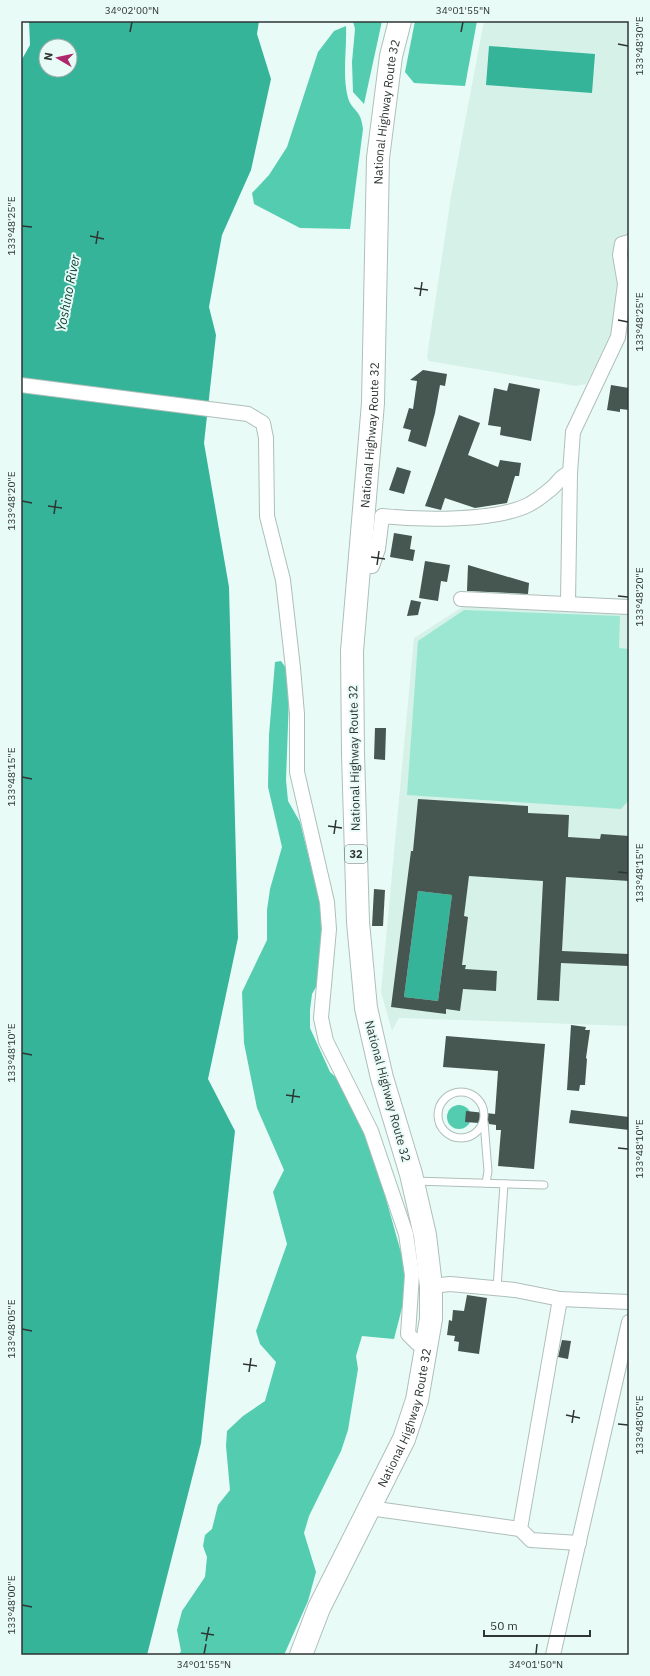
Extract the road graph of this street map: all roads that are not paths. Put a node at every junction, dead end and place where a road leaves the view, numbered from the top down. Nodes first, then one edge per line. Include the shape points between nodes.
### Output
1 (400, 21) edge
2 (629, 242) edge
3 (21, 384) edge
4 (570, 473) junction
5 (359, 567) junction
6 (461, 599) dead end
7 (568, 603) junction
8 (629, 606) edge
9 (484, 1122) junction
10 (412, 1180) junction
11 (486, 1183) junction
12 (504, 1184) junction
13 (544, 1185) dead end
14 (431, 1286) junction
15 (497, 1288) junction
16 (560, 1299) junction
17 (629, 1302) edge
18 (629, 1322) edge
19 (428, 1346) junction
20 (369, 1508) junction
21 (520, 1529) junction
22 (579, 1543) junction
23 (301, 1655) edge
24 (553, 1655) edge

1 - 5 highway, National Highway Route 32 / 32 via 391,56 378,158 373,403
2 - 4 street via 622,244 620,255 625,284 618,337 573,432
3 - 19 street via 248,414 263,423 267,516 283,580 293,668 297,714 297,772 328,902 329,929 321,1018 326,1041 371,1131 406,1234 412,1275 408,1334 417,1343
4 - 5 street via 563,475 552,488 529,504 497,514 411,519 382,516 378,549 372,566
4 - 7 street
5 - 10 highway, National Highway Route 32 / 32 via 352,650 358,922 366,1008 382,1078
6 - 7 street
7 - 8 street
9 - 9 lane via 480,1129 468,1138 453,1137 447,1134 438,1121 439,1106 449,1094 457,1091 469,1093 479,1099
9 - 11 lane via 488,1171
10 - 11 lane
10 - 14 highway, National Highway Route 32 / 32 via 425,1235
11 - 12 lane
12 - 13 lane
12 - 15 lane
14 - 15 street via 450,1284
14 - 19 highway, National Highway Route 32 / 32
15 - 16 street
16 - 17 street
16 - 21 street
18 - 22 street
19 - 20 highway, National Highway Route 32 / 32 via 417,1400 404,1439
20 - 21 street
20 - 23 highway, National Highway Route 32 / 32 via 319,1608
21 - 22 street via 531,1540
22 - 24 street

